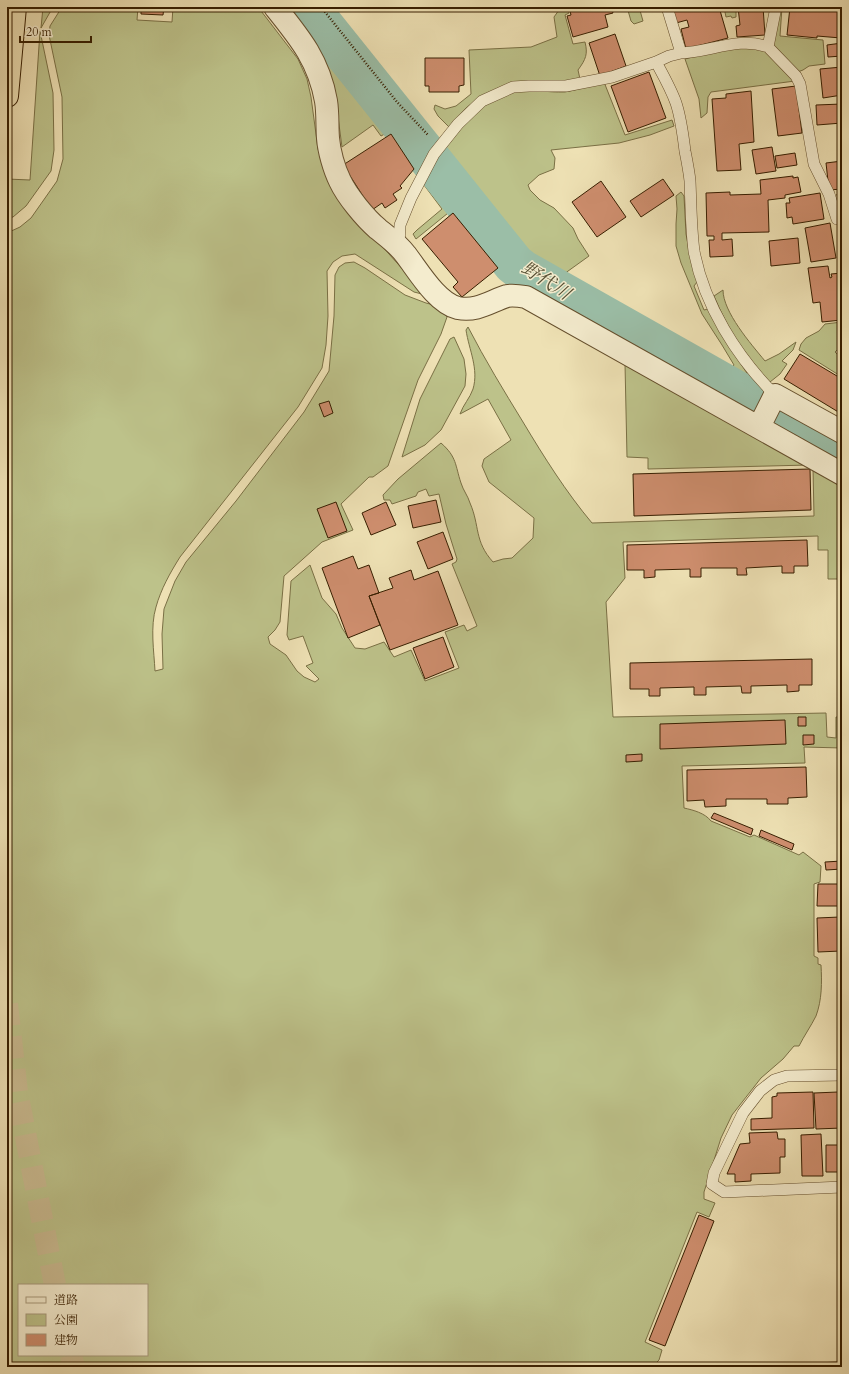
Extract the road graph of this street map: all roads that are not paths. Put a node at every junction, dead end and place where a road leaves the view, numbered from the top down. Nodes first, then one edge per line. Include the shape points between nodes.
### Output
1 (15, 7) edge
2 (275, 7) edge
3 (667, 7) edge
4 (776, 7) edge
5 (768, 47) junction
6 (681, 54) junction
7 (656, 62) junction
8 (7, 96) edge
9 (837, 219) dead end
10 (399, 245) junction
11 (767, 411) junction
12 (842, 432) edge
13 (842, 474) edge
14 (842, 1075) edge
15 (842, 1187) edge

1 - 8 highway
2 - 10 street via 308,50 322,83 328,140 340,181 376,228
3 - 6 lane
4 - 5 lane
5 - 6 lane via 760,44 734,43
5 - 9 lane via 796,76 800,84 814,164 829,194
6 - 7 lane
7 - 10 lane via 612,77 566,86 513,87 482,101 458,124 437,150 411,198 400,225
7 - 11 lane via 676,102 682,127 690,179 692,232 706,292 727,333 757,377
10 - 11 street via 424,279 448,304 459,308 476,309 509,296 526,297
11 - 12 street
11 - 13 street
14 - 15 lane via 787,1076 774,1080 760,1091 743,1113 714,1173 712,1184 724,1192

